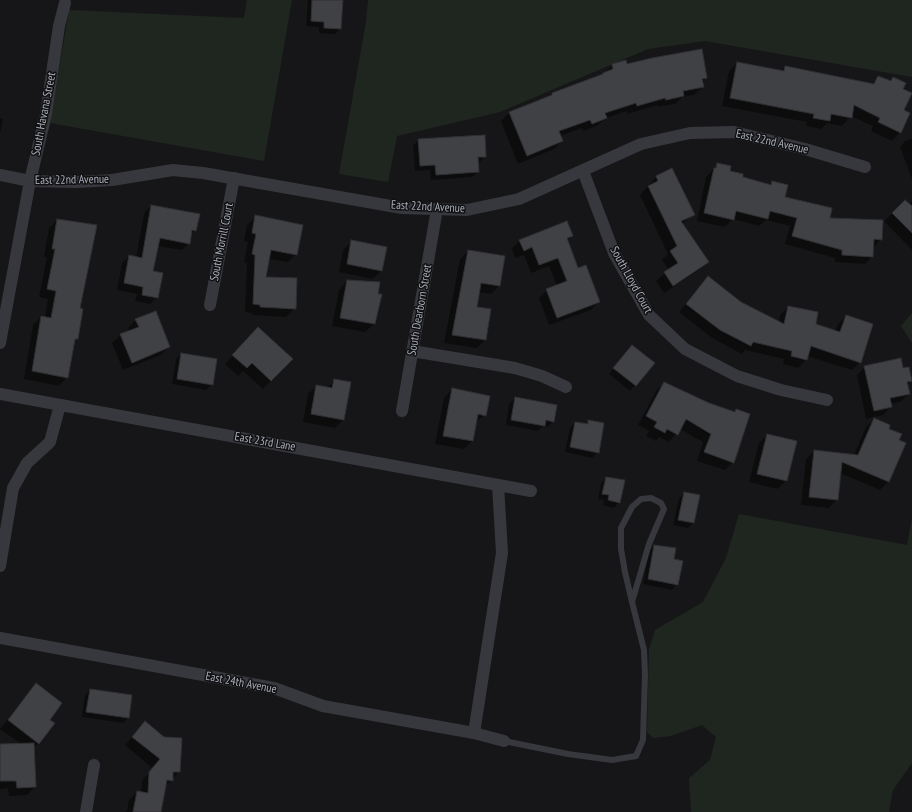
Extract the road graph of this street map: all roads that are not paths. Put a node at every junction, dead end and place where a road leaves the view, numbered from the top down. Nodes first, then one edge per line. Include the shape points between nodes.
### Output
1 (65, 3) dead end
2 (865, 167) dead end
3 (583, 171) junction
4 (0, 175) edge
5 (234, 178) junction
6 (30, 181) junction
7 (437, 209) junction
8 (210, 305) dead end
9 (0, 343) edge
10 (412, 351) junction
11 (566, 387) dead end
12 (0, 394) edge
13 (827, 400) dead end
14 (60, 405) junction
15 (402, 411) dead end
16 (498, 485) junction
17 (531, 491) dead end
18 (0, 566) edge
19 (632, 602) junction
20 (0, 638) edge
21 (474, 733) junction
22 (504, 741) joint
23 (94, 765) dead end
24 (86, 812) edge

1 - 6 street, South Havana Street via 59,26 46,114
2 - 3 street, East 22nd Avenue via 734,132 690,133 641,144
3 - 7 street, East 22nd Avenue via 519,199 467,210
3 - 13 street, South Lloyd Court via 614,253 649,315 685,349 737,376
4 - 6 street, East 22nd Avenue
5 - 6 street, East 22nd Avenue via 173,170 112,180
5 - 7 street, East 22nd Avenue via 402,208
5 - 8 street, South Morrill Court
6 - 9 street, South Havana Street
7 - 10 street, South Dearborn Street
10 - 11 street via 515,368
10 - 15 street, South Dearborn Street
12 - 14 street, East 23rd Lane
14 - 16 street, East 23rd Lane
14 - 18 street via 50,442 27,463 13,488
16 - 17 street, East 23rd Lane
16 - 21 street via 502,553
19 - 19 lane via 621,549 621,528 632,507 641,499 651,498 661,503 664,509 649,544
19 - 22 lane via 644,650 645,675 643,740 636,756 612,760
20 - 21 street, East 24th Avenue via 274,688 323,706
21 - 22 street, East 24th Avenue
23 - 24 street

